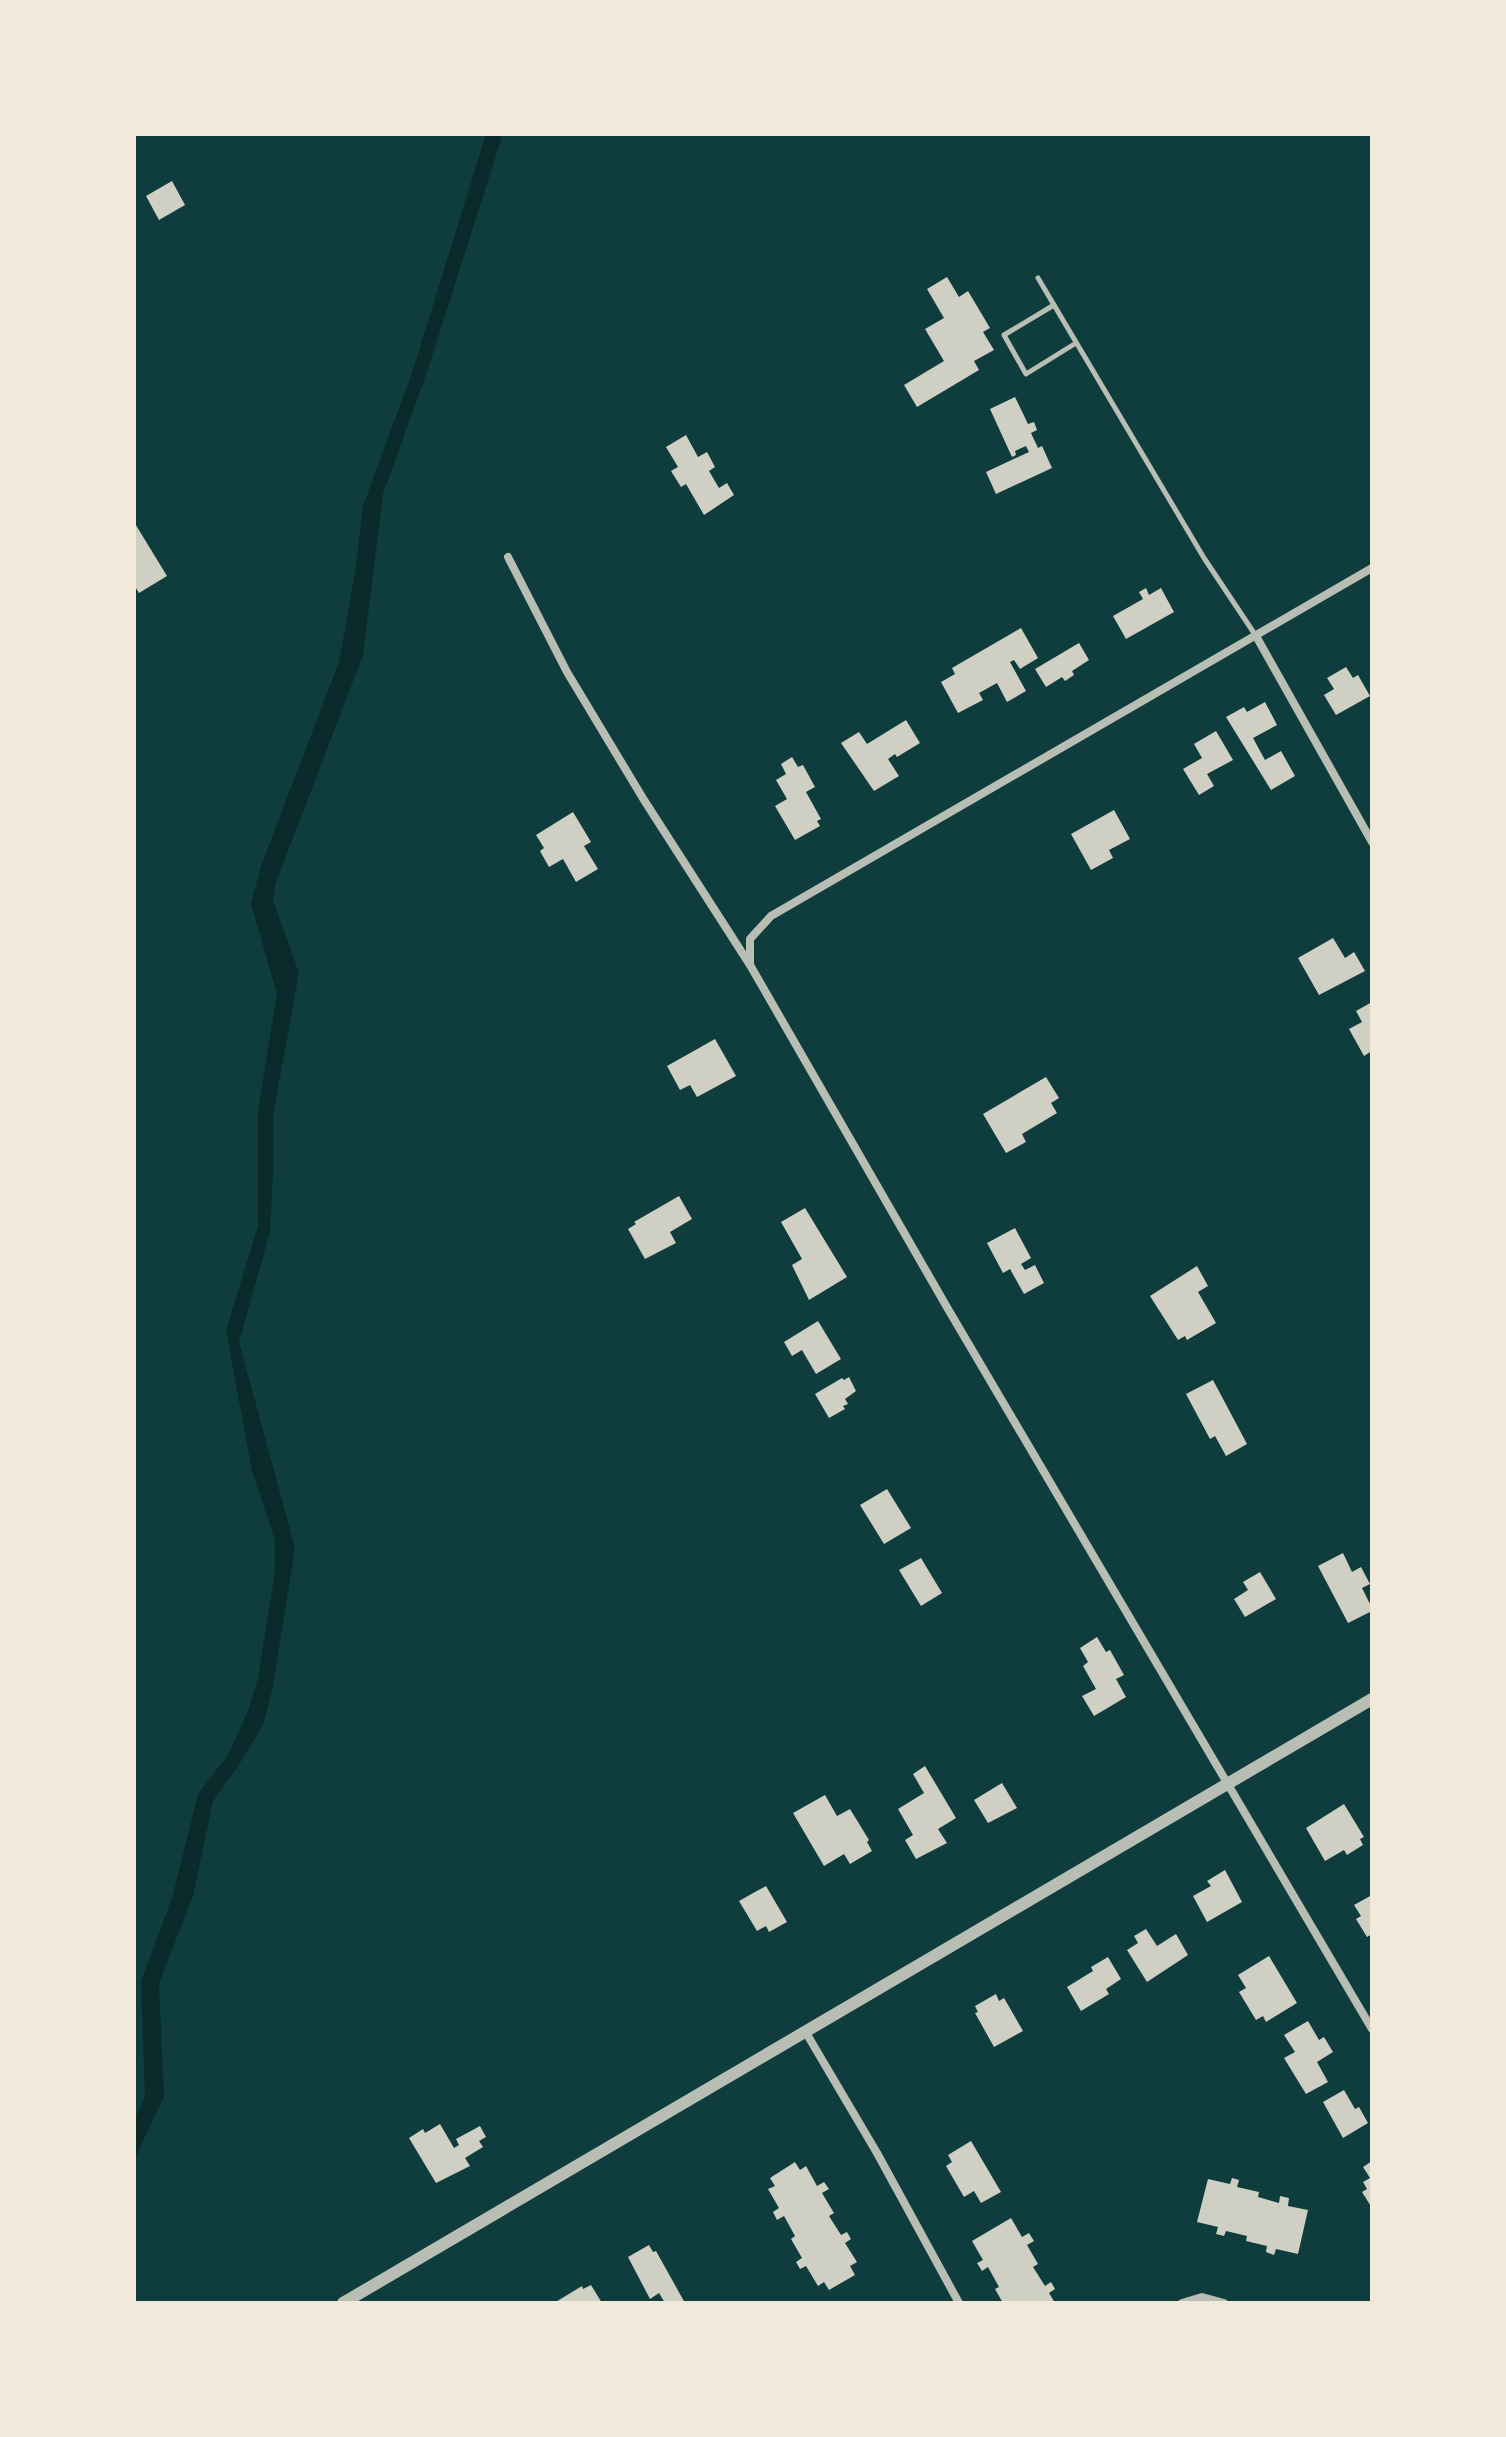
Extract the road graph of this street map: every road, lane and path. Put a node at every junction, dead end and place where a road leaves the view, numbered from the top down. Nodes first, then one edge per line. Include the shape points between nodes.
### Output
1 (1038, 278) dead end
2 (1054, 305) junction
3 (1076, 343) junction
4 (508, 557) dead end
5 (1372, 568) edge
6 (1256, 636) junction
7 (1372, 842) edge
8 (750, 965) junction
9 (1372, 1699) edge
10 (1228, 1784) junction
11 (1372, 2029) edge
12 (805, 2031) junction
13 (343, 2303) edge
14 (959, 2303) edge
15 (1182, 2303) edge
16 (1224, 2303) edge

1 - 2 lane
2 - 3 lane
2 - 3 lane via 1004,335 1026,374
3 - 6 lane
4 - 8 street via 567,672
5 - 6 street
6 - 7 street
6 - 8 street via 771,916 750,939
8 - 10 street
9 - 10 street
10 - 11 street
10 - 12 street
12 - 13 street
12 - 14 street
15 - 16 street via 1202,2297

